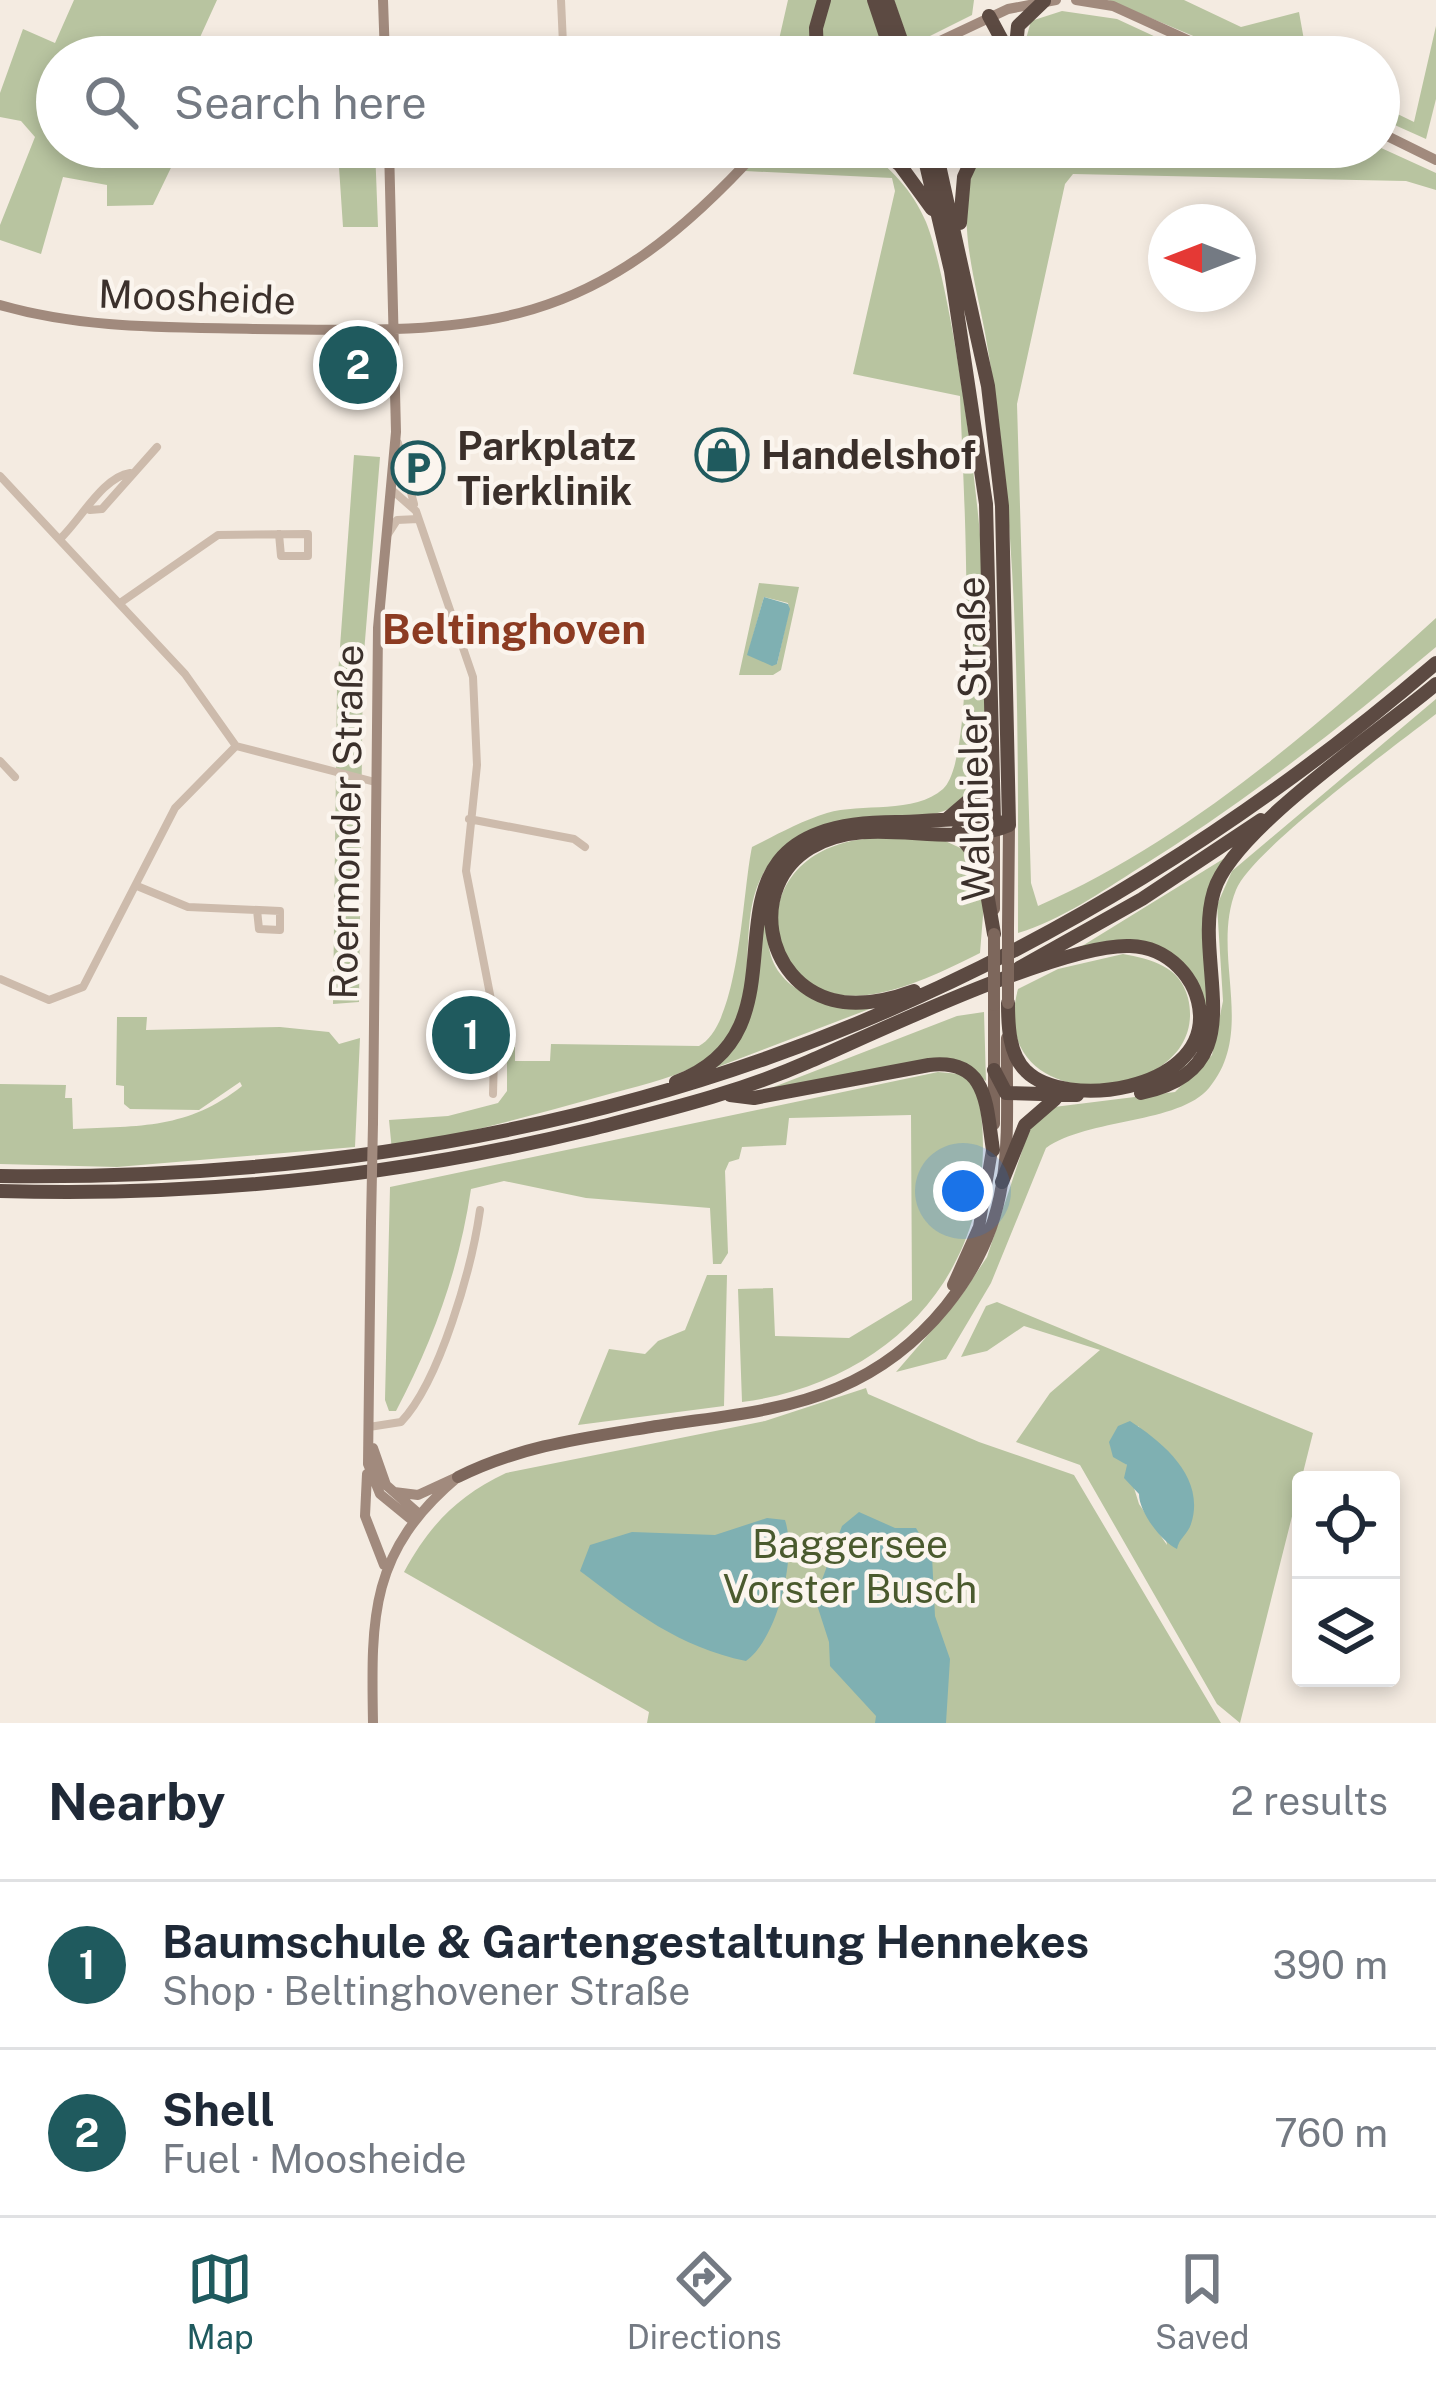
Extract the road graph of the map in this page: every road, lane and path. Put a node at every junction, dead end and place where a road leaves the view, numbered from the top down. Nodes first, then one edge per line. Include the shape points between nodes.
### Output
1 (383, 0) edge
2 (561, 0) edge
3 (824, 0) edge
4 (874, 0) edge
5 (887, 0) edge
6 (1056, 0) edge
7 (1076, 0) edge
8 (1044, 1) edge
9 (987, 9) edge
10 (384, 36) edge
11 (563, 36) edge
12 (816, 36) edge
13 (886, 36) edge
14 (903, 36) edge
15 (941, 36) edge
16 (1002, 36) edge
17 (1016, 36) edge
18 (1179, 36) edge
19 (1400, 142) edge
20 (1436, 160) edge
21 (390, 168) edge
22 (739, 168) edge
23 (899, 168) edge
24 (929, 168) edge
25 (939, 168) edge
26 (968, 168) edge
27 (954, 249) junction
28 (0, 304) edge
29 (395, 331) junction
30 (396, 432) junction
31 (157, 447) dead end
32 (0, 476) edge
33 (392, 490) junction
34 (417, 515) junction
35 (279, 534) junction
36 (388, 534) junction
37 (60, 539) junction
38 (120, 603) junction
39 (1436, 663) edge
40 (1436, 685) edge
41 (994, 714) junction
42 (236, 746) junction
43 (0, 761) edge
44 (15, 777) dead end
45 (375, 782) junction
46 (1310, 787) junction
47 (469, 819) junction
48 (940, 822) junction
49 (999, 826) junction
50 (957, 832) junction
51 (585, 848) dead end
52 (137, 886) junction
53 (257, 910) dead end
54 (1001, 931) junction
55 (976, 969) junction
56 (0, 980) edge
57 (960, 1000) junction
58 (1003, 1007) junction
59 (994, 1070) junction
60 (1006, 1093) junction
61 (493, 1094) dead end
62 (725, 1095) junction
63 (1069, 1095) junction
64 (613, 1108) junction
65 (993, 1150) junction
66 (0, 1177) edge
67 (1002, 1182) junction
68 (0, 1191) edge
69 (480, 1210) dead end
70 (933, 1318) junction
71 (369, 1427) junction
72 (368, 1464) junction
73 (458, 1477) junction
74 (392, 1492) junction
75 (416, 1517) junction
76 (383, 1573) junction
77 (373, 1723) edge

1 - 10 main road
2 - 11 street
3 - 12 highway
4 - 13 highway
5 - 14 highway
6 - 8 main road
7 - 18 main road via 1113,6
8 - 9 main road
8 - 17 highway
9 - 15 main road
9 - 16 highway
19 - 20 main road
21 - 29 main road, Roermonder Straße
22 - 29 main road, Moosheide via 673,236 584,292 481,324
23 - 27 highway via 918,185
24 - 27 highway, Waldnieler Straße
25 - 27 highway, Waldnieler Straße
26 - 27 highway
27 - 41 highway, Waldnieler Straße via 986,504
27 - 49 highway, Waldnieler Straße via 988,386 1002,506
28 - 29 main road, Moosheide via 101,326
29 - 30 main road, Roermonder Straße
30 - 33 main road, Roermonder Straße
30 - 34 street
31 - 37 street via 117,475
32 - 37 street
33 - 34 street
33 - 36 main road, Roermonder Straße
34 - 36 street via 397,520
34 - 47 street via 473,677 477,766
35 - 35 street via 308,533 308,556 281,556
35 - 38 street via 232,532 205,541
36 - 45 main road, Roermonder Straße
37 - 38 street
38 - 42 street via 208,699
39 - 55 highway via 1186,852
40 - 46 highway
41 - 48 highway via 974,796
41 - 49 highway, Waldnieler Straße
42 - 45 street
42 - 52 street via 184,794
43 - 44 street
45 - 71 main road, Roermonder Straße, bridge
46 - 57 highway via 1142,899
46 - 63 highway via 1219,878 1209,933 1215,1014 1191,1070 1148,1092
47 - 51 street via 574,839
47 - 61 street via 466,872 495,1020
48 - 49 highway
48 - 64 highway via 851,824 793,848 757,902 752,997 732,1047 702,1071
49 - 50 highway
49 - 54 main road, Waldnieler Straße
50 - 54 highway via 982,864
50 - 55 highway via 851,834 812,847 784,874 770,921 788,970 835,1001 903,995
52 - 53 street via 188,907
52 - 56 street via 78,992 49,1000
54 - 58 main road, Waldnieler Straße, bridge via 1008,961
54 - 58 main road, Waldnieler Straße, bridge via 994,968
55 - 64 highway via 795,1049
57 - 58 highway via 1046,965 1128,946 1157,952 1181,969 1200,1016 1190,1051 1166,1074 1142,1085 1086,1087 1048,1084 1025,1070
57 - 62 highway
58 - 59 main road, Waldnieler Straße
58 - 60 main road, Waldnieler Straße
59 - 60 highway
59 - 65 main road, Waldnieler Straße
60 - 63 highway
60 - 67 main road, Waldnieler Straße
62 - 65 highway via 754,1098 957,1065 986,1093
62 - 68 highway via 393,1172 235,1188
63 - 67 highway via 1034,1113
64 - 66 highway via 467,1142 293,1166
65 - 70 main road, Waldnieler Straße via 972,1250
67 - 70 main road, Waldnieler Straße via 973,1269
69 - 71 street via 459,1304 415,1403 400,1422
70 - 73 main road, Waldnieler Straße via 886,1360 836,1389 541,1444
71 - 72 main road, Roermonder Straße
71 - 74 main road, Roermonder Straße via 378,1472
72 - 75 main road via 380,1494
72 - 76 main road, Roermonder Straße via 365,1516
73 - 74 main road via 423,1494
73 - 75 main road, Waldnieler Straße
74 - 75 main road, Roermonder Straße
75 - 76 main road, Waldnieler Straße
76 - 77 main road via 374,1615

